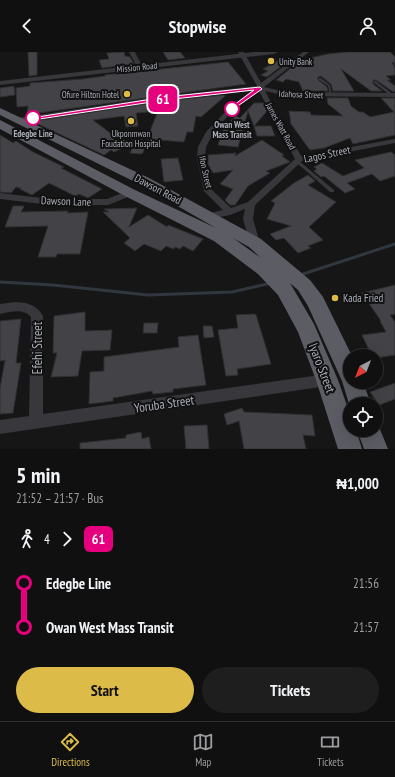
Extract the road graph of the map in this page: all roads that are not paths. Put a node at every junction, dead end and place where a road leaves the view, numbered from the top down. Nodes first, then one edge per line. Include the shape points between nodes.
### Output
1 (132, 52) edge
2 (274, 52) edge
3 (306, 52) edge
4 (243, 53) edge
5 (138, 64) junction
6 (0, 79) edge
7 (320, 79) dead end
8 (375, 82) dead end
9 (0, 83) edge
10 (260, 88) junction
11 (331, 94) junction
12 (394, 95) edge
13 (0, 111) edge
14 (18, 120) junction
15 (0, 124) edge
16 (395, 141) edge
17 (299, 160) junction
18 (332, 191) dead end
19 (130, 193) junction
20 (0, 196) edge
21 (251, 204) junction
22 (230, 212) junction
23 (209, 216) junction
24 (255, 243) junction
25 (292, 282) junction
26 (0, 309) edge
27 (343, 360) edge
28 (327, 380) junction
29 (36, 422) junction
30 (0, 427) edge
31 (372, 437) edge
32 (350, 449) edge
33 (376, 449) edge

1 - 5 street
2 - 4 street, Mission Road
3 - 10 street, Ifon Street
4 - 5 street, Mission Road
4 - 9 street, Mission Road
4 - 10 street, James Watt Road
5 - 6 street, Mission Road
7 - 11 lane via 328,86
8 - 12 lane
10 - 11 street, Idahosa Street via 286,94
10 - 14 street, Idahosa Street via 165,98
10 - 17 street, James Watt Road
10 - 22 street, Ifon Street via 229,111 209,134 202,147 201,158 208,191
11 - 12 street, Idahosa Street
13 - 14 highway, Dawson Road
14 - 23 highway, Dawson Road via 144,181
15 - 19 highway, Dawson Road
16 - 17 street, Lagos Street
17 - 18 lane
17 - 21 street, Lagos Street
19 - 20 street, Dawson Lane via 108,202 50,202
19 - 25 highway, Dawson Road via 220,237 264,269
21 - 22 street
21 - 24 street via 248,219
22 - 23 street
23 - 24 highway, Dawson Road
24 - 25 highway, Dawson Road
25 - 27 highway, Iyaro Street via 316,302
25 - 28 highway, Iyaro Street via 307,330
26 - 29 street, Efehi Street via 26,306 37,316
28 - 29 street, Yoruba Street
28 - 32 highway, Iyaro Street
29 - 30 street, Yoruba Street
31 - 33 highway

